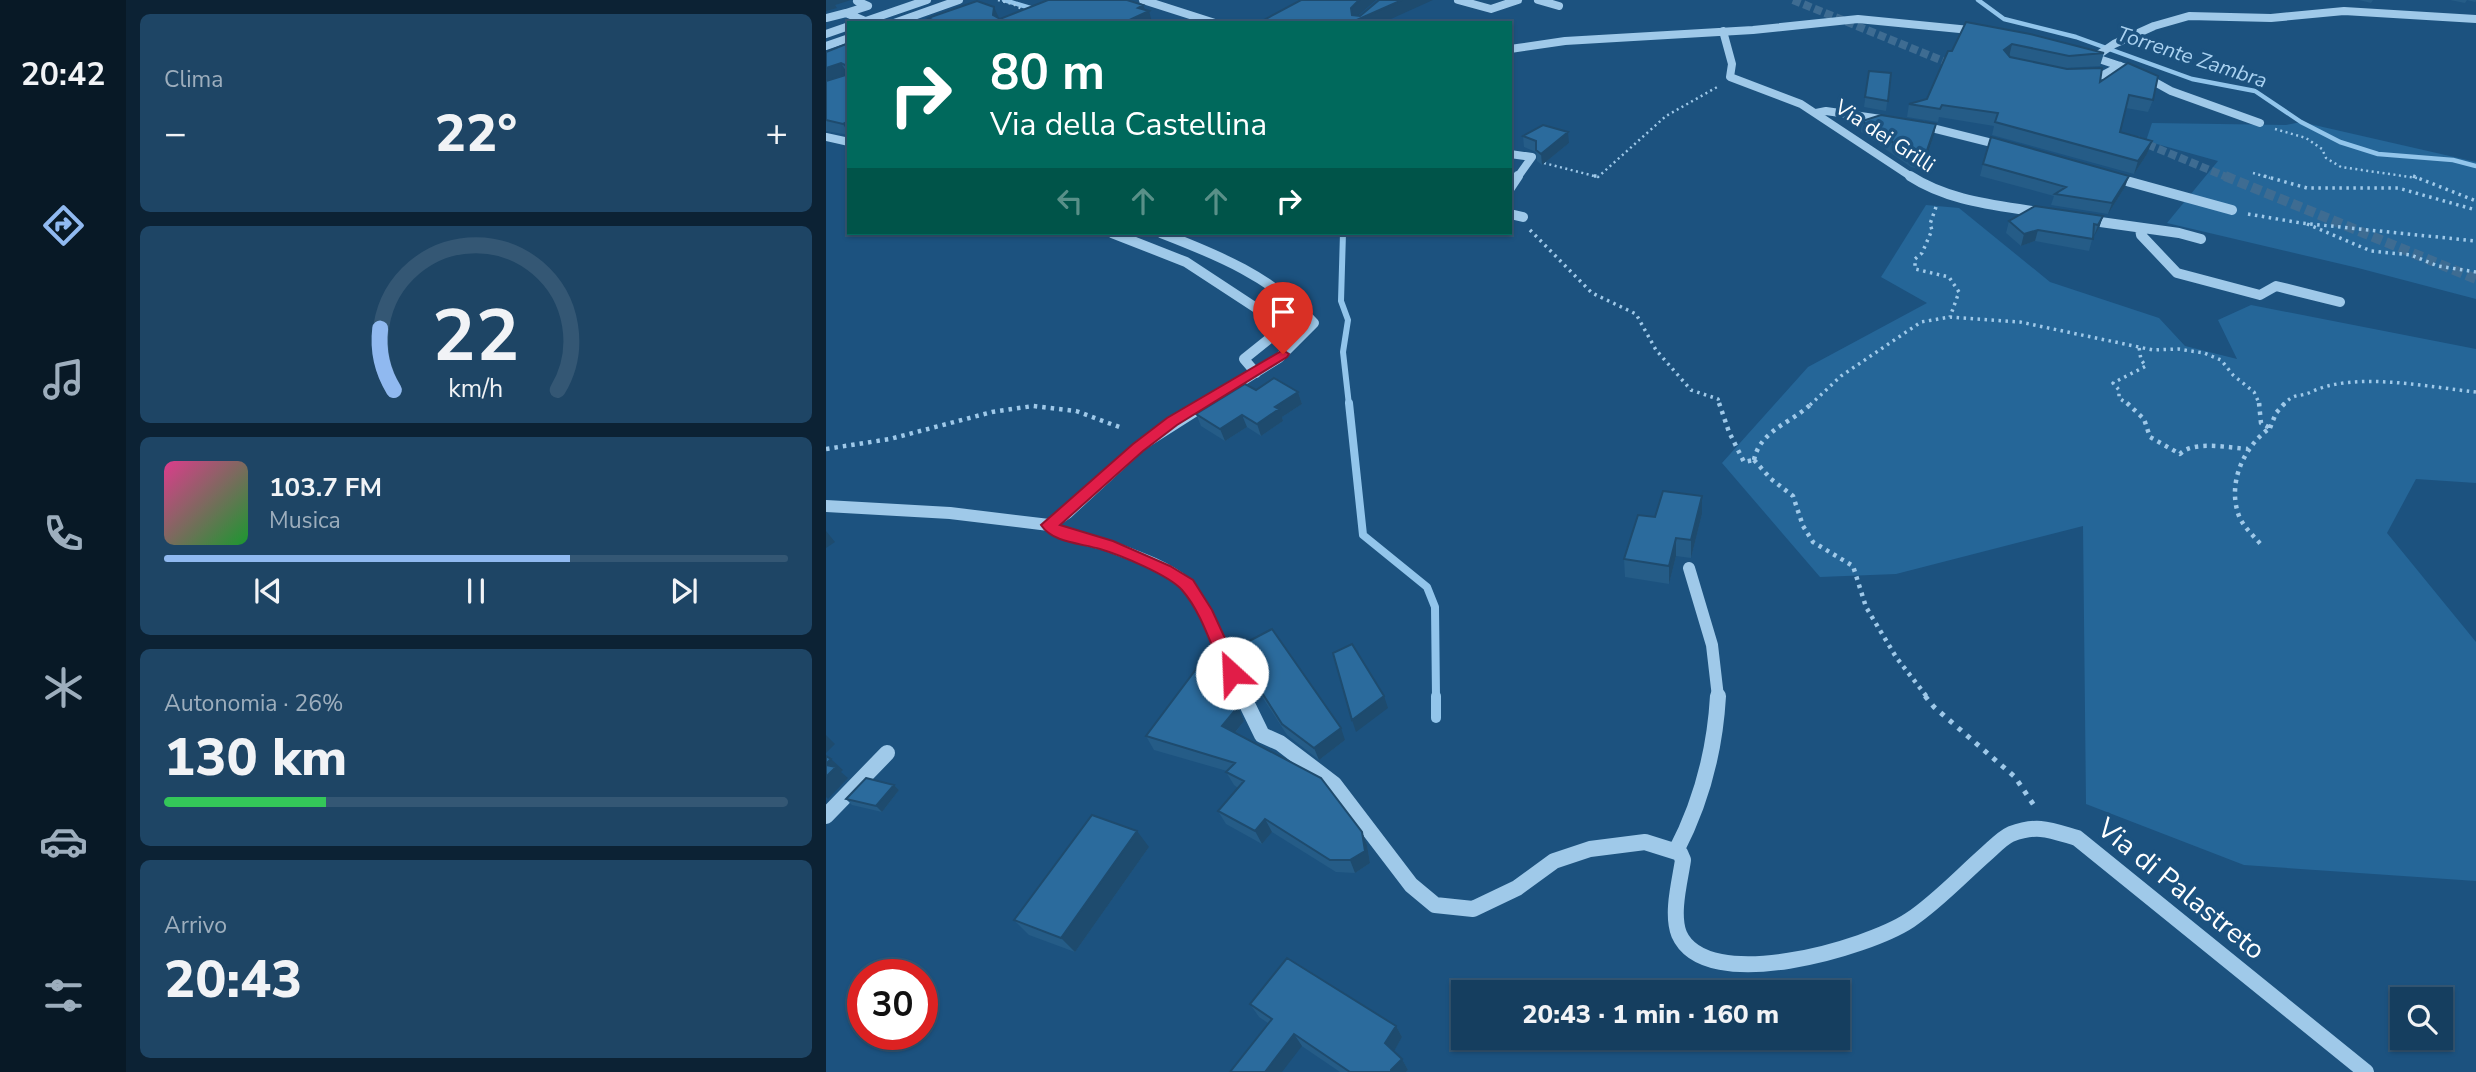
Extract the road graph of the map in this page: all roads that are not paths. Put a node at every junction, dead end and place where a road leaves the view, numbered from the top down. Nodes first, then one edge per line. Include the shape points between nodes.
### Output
1 (927, 0) edge
2 (959, 0) edge
3 (1143, 0) edge
4 (1458, 0) edge
5 (1518, 0) edge
6 (1538, 0) edge
7 (857, 1) edge
8 (1559, 6) dead end
9 (846, 13) junction
10 (826, 18) edge
11 (2476, 19) edge
12 (864, 21) edge
13 (898, 21) edge
14 (1209, 21) edge
15 (847, 27) edge
16 (1723, 31) junction
17 (1993, 33) edge
18 (826, 34) edge
19 (847, 39) edge
20 (826, 46) edge
21 (1512, 49) edge
22 (2076, 52) edge
23 (2095, 57) junction
24 (2120, 66) junction
25 (2072, 76) edge
26 (1816, 113) junction
27 (1894, 121) edge
28 (1907, 123) edge
29 (2260, 123) dead end
30 (826, 137) edge
31 (847, 142) edge
32 (2019, 150) edge
33 (1512, 154) edge
34 (2099, 173) edge
35 (1512, 185) edge
36 (2232, 210) road end
37 (1512, 214) edge
38 (2048, 214) edge
39 (1523, 217) road end
40 (2074, 218) edge
41 (2140, 229) junction
42 (1117, 235) edge
43 (1166, 235) edge
44 (2201, 239) dead end
45 (2340, 302) dead end
46 (1256, 373) junction
47 (826, 506) edge
48 (1049, 525) junction
49 (1689, 568) dead end
50 (887, 753) dead end
51 (826, 816) edge
52 (1676, 851) junction
53 (2366, 1072) edge

1 - 12 street
2 - 13 street
3 - 14 street
4 - 5 street via 1491,9
6 - 8 street
7 - 9 street via 868,6
9 - 10 street
9 - 12 street
11 - 23 street via 2344,11 2272,18 2189,16 2154,26
15 - 18 street
16 - 17 street via 1858,19
16 - 21 street
16 - 26 street, Via dei Grilli via 1732,79 1785,96
19 - 20 street
22 - 23 street
23 - 24 street
24 - 25 street via 2093,78
24 - 29 street via 2171,91
26 - 27 street, Via dei Grilli
26 - 38 street, Via dei Grilli via 1928,188
28 - 32 street, Via dei Grilli
30 - 31 street
33 - 35 street via 1531,156
34 - 36 street
37 - 39 street
40 - 41 street
41 - 44 street
41 - 45 street via 2177,273 2260,295 2276,286
42 - 46 street via 1186,262 1276,321 1274,335 1244,359
43 - 46 street via 1234,261 1301,307 1314,323 1301,341
46 - 48 street via 1172,422
47 - 48 street
48 - 52 street via 1059,533 1107,545 1187,584 1262,735 1280,743 1334,784 1411,885 1435,905 1473,909 1517,888 1554,861 1590,849 1645,842
49 - 52 street via 1716,662 1720,696 1696,807
50 - 51 street
52 - 53 street, Via di Palastreto via 1683,860 1677,908 1678,932 1684,942 1712,962 1770,963 1839,952 1909,921 2008,835 2049,828 2077,838

